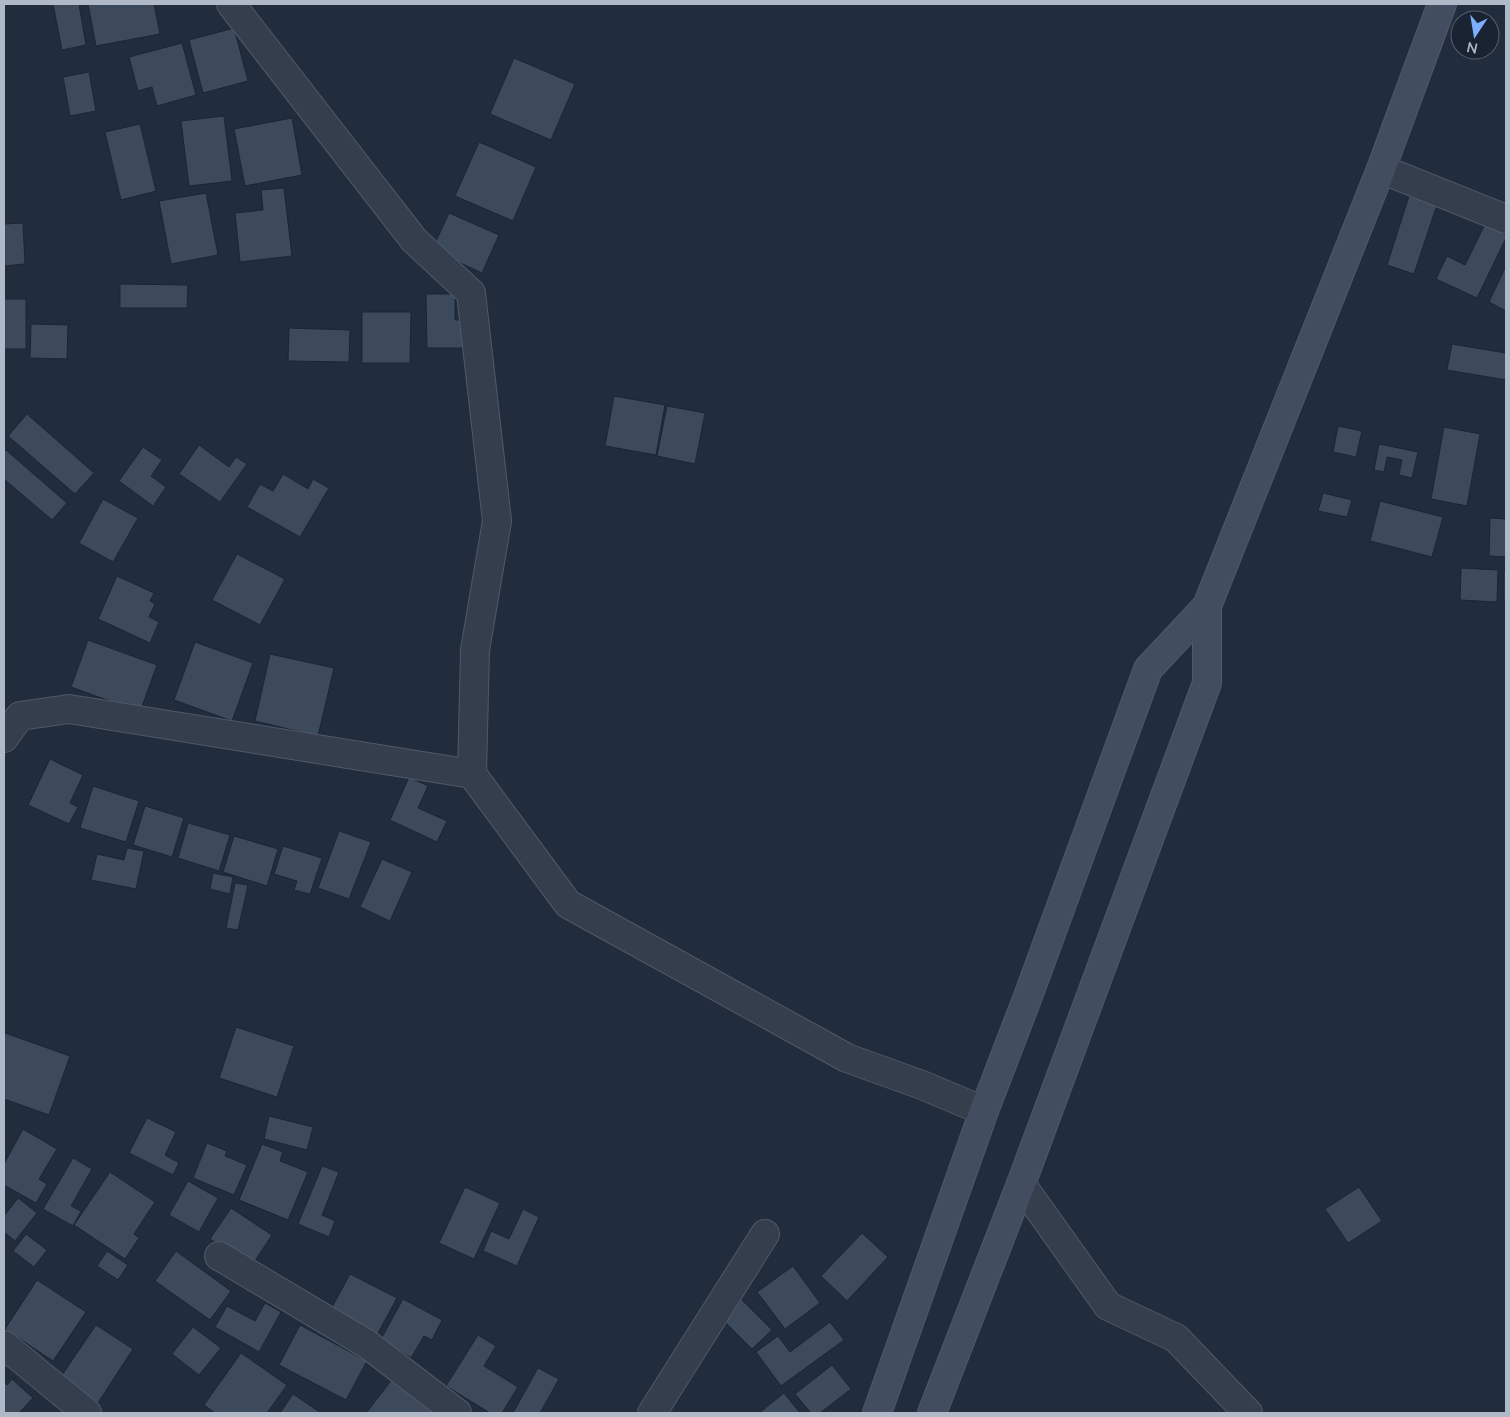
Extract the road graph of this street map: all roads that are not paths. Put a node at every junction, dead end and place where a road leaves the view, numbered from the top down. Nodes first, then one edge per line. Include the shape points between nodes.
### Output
1 (231, 4) edge
2 (1442, 4) edge
3 (1381, 169) junction
4 (1506, 219) edge
5 (1207, 606) junction
6 (4, 738) edge
7 (472, 774) junction
8 (984, 1111) junction
9 (1021, 1184) junction
10 (765, 1234) dead end
11 (219, 1256) dead end
12 (4, 1345) edge
13 (87, 1413) edge
14 (457, 1413) edge
15 (652, 1413) edge
16 (877, 1413) edge
17 (932, 1413) edge
18 (1248, 1413) edge

1 - 7 street via 414,240 471,292 497,521 475,650
2 - 3 main road
3 - 4 street
3 - 5 main road
5 - 8 main road via 1148,669
5 - 9 main road via 1207,683
6 - 7 street via 20,716 69,709
7 - 8 street via 568,904 847,1058
8 - 16 main road
9 - 17 main road
9 - 18 street via 1108,1306 1176,1338
10 - 15 street
11 - 14 street via 366,1344
12 - 13 street

